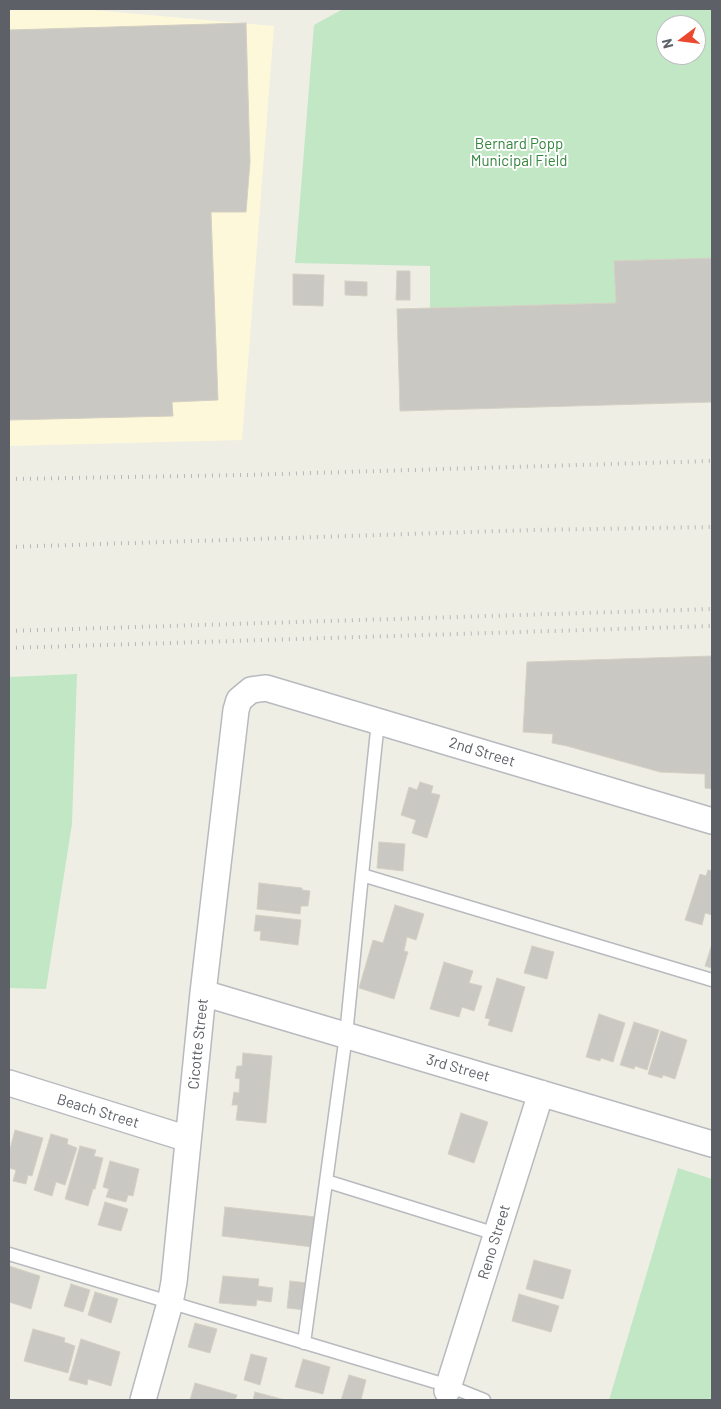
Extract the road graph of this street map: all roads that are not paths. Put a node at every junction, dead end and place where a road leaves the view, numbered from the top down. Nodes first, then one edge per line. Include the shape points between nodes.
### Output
1 (251, 690) joint
2 (378, 721) junction
3 (712, 821) edge
4 (362, 875) junction
5 (712, 980) edge
6 (203, 993) junction
7 (346, 1035) junction
8 (9, 1083) edge
9 (541, 1093) junction
10 (188, 1139) junction
11 (712, 1144) edge
12 (326, 1181) junction
13 (496, 1234) junction
14 (9, 1254) edge
15 (170, 1303) junction
16 (304, 1343) junction
17 (448, 1388) junction
18 (143, 1400) edge
19 (484, 1400) edge

1 - 2 street, 2nd Street via 266,688
1 - 6 street, Cicotte Street via 239,700 236,710
2 - 3 street, 2nd Street
2 - 4 lane
4 - 5 lane
4 - 7 lane
6 - 7 street, 3rd Street
6 - 10 street, Cicotte Street
7 - 9 street, 3rd Street
7 - 12 lane
8 - 10 street, Beach Street
9 - 11 street, 3rd Street
9 - 13 street, Reno Street
10 - 15 street, Cicotte Street
12 - 13 lane
12 - 16 lane
13 - 17 street, Reno Street
14 - 15 lane
15 - 16 lane
15 - 18 street, Cicotte Street
16 - 17 lane
17 - 19 lane

